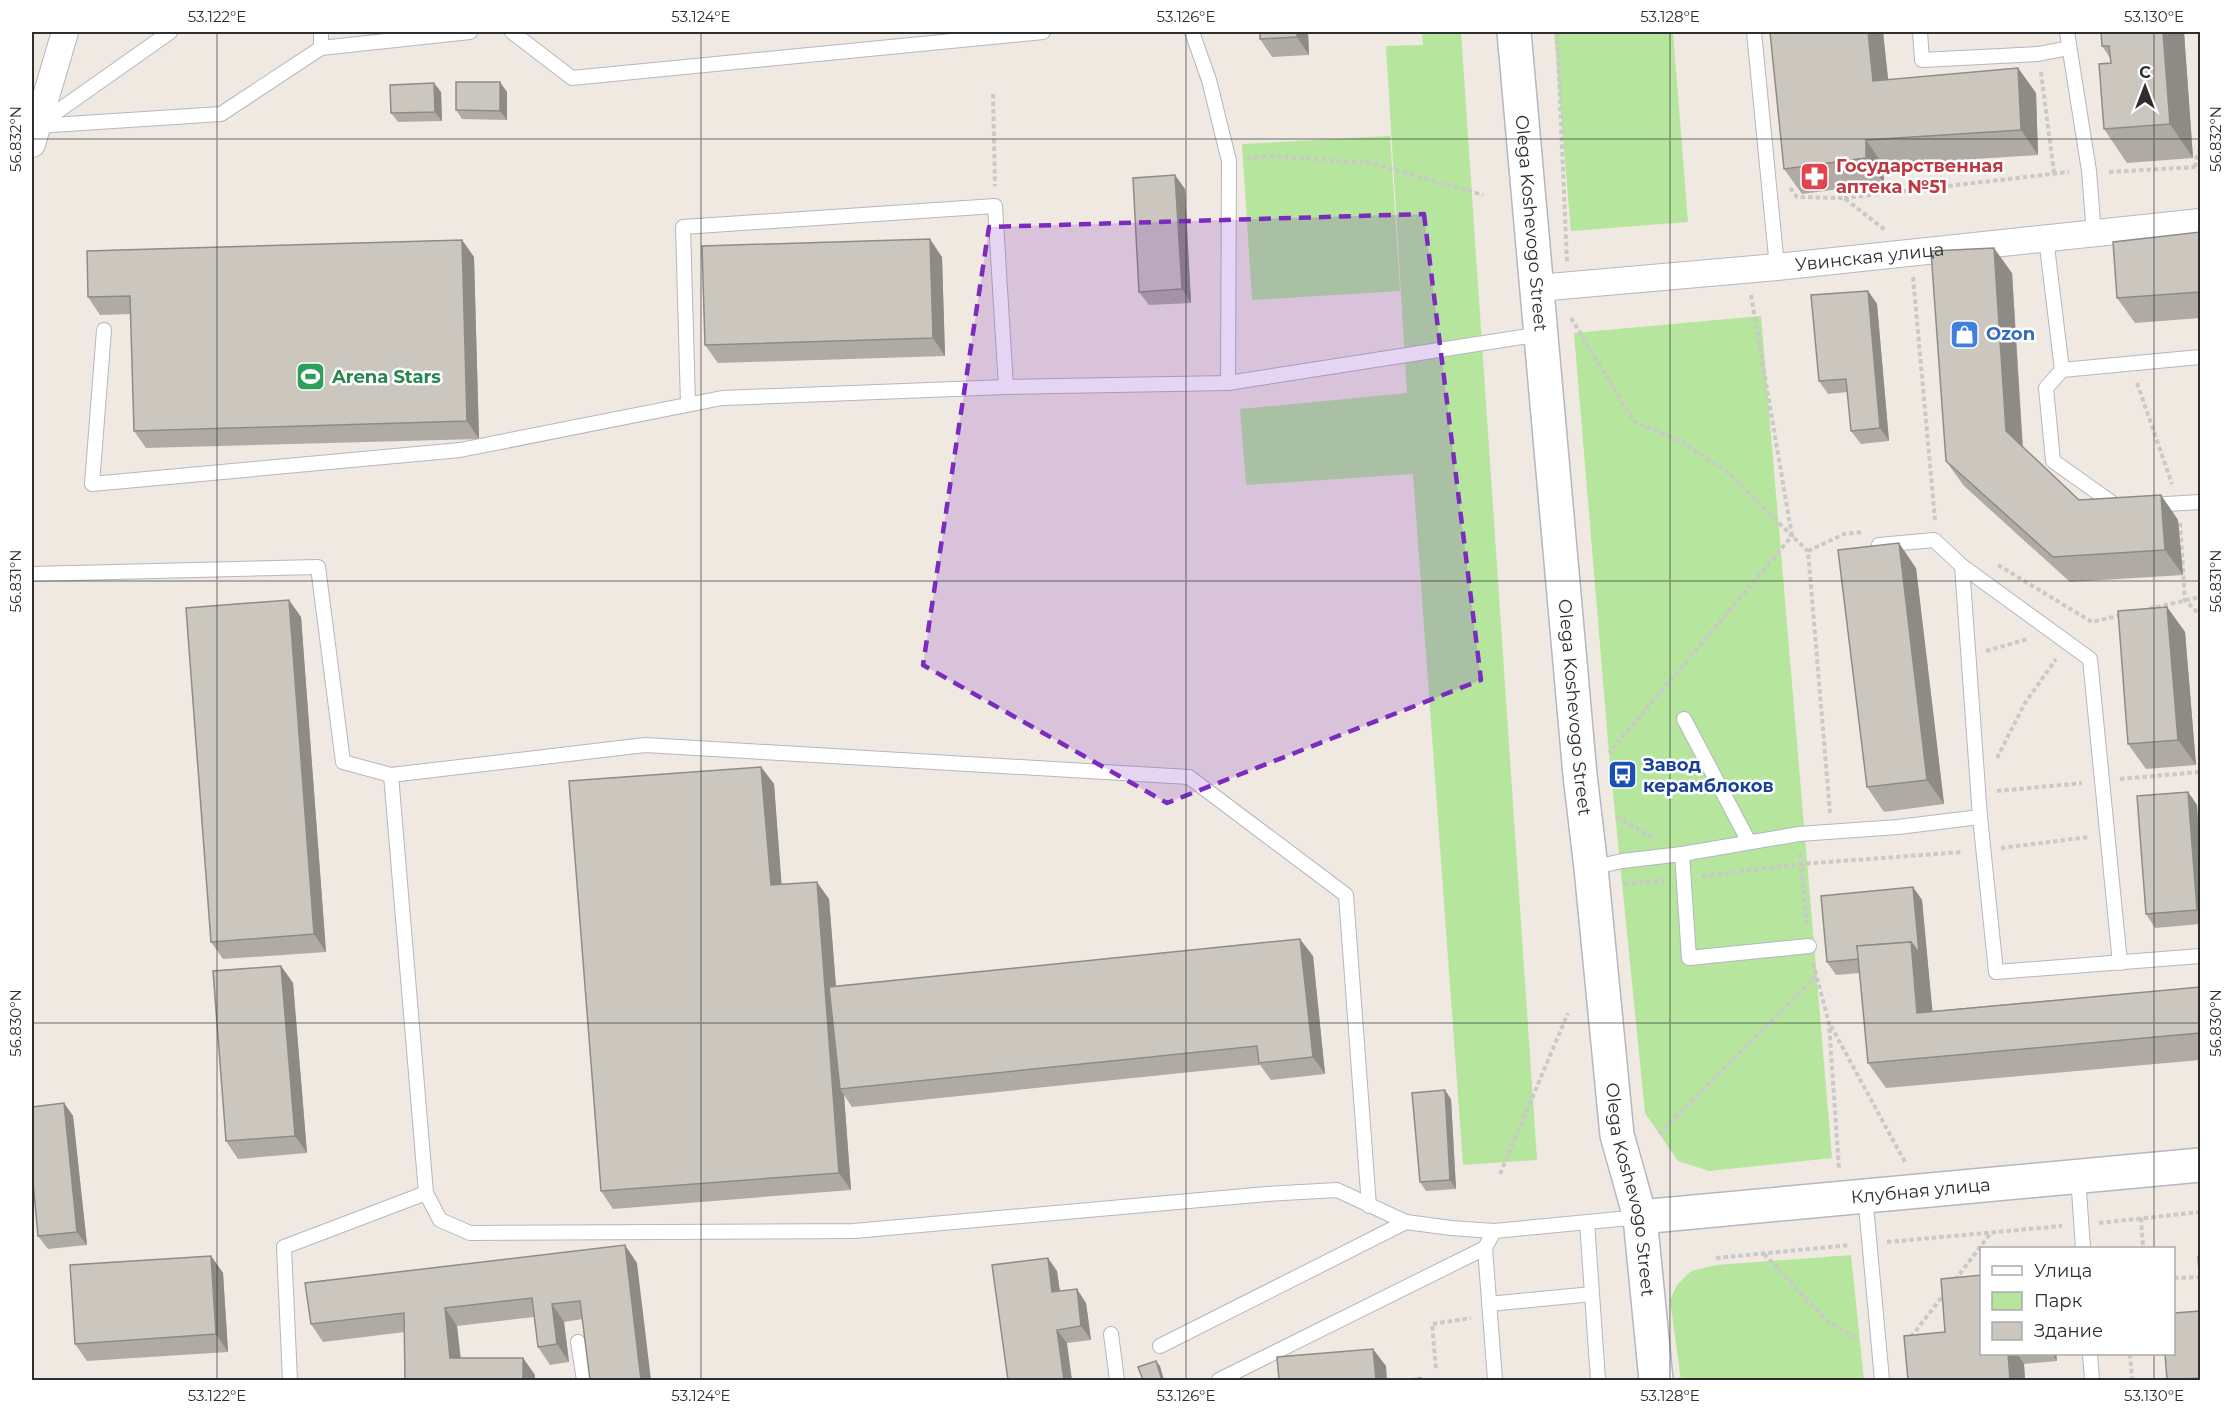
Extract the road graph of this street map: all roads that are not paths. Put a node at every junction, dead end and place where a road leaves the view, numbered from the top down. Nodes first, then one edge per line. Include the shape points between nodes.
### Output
1 (65, 32) edge
2 (170, 32) edge
3 (321, 32) edge
4 (470, 32) edge
5 (512, 32) edge
6 (1043, 32) edge
7 (1192, 32) edge
8 (1514, 32) edge
9 (1754, 32) edge
10 (1920, 32) edge
11 (2067, 32) edge
12 (321, 48) junction
13 (2069, 48) junction
14 (34, 135) edge
15 (2200, 222) edge
16 (2094, 234) junction
17 (2046, 238) junction
18 (1777, 267) junction
19 (1553, 287) junction
20 (104, 330) dead end
21 (1557, 332) junction
22 (2200, 357) edge
23 (2062, 370) junction
24 (1228, 383) junction
25 (1006, 387) junction
26 (688, 404) junction
27 (2200, 502) edge
28 (1879, 545) edge
29 (1962, 566) junction
30 (32, 574) edge
31 (1684, 719) dead end
32 (391, 775) junction
33 (1980, 817) junction
34 (1749, 842) junction
35 (1682, 854) junction
36 (1591, 868) junction
37 (1809, 946) road end
38 (2200, 956) edge
39 (2120, 963) junction
40 (2200, 1166) edge
41 (2078, 1176) junction
42 (426, 1193) junction
43 (1864, 1195) junction
44 (1369, 1206) junction
45 (1640, 1216) junction
46 (1406, 1222) junction
47 (1587, 1222) junction
48 (1494, 1231) junction
49 (2083, 1247) edge
50 (1485, 1248) junction
51 (1592, 1294) junction
52 (1490, 1310) junction
53 (1111, 1334) dead end
54 (578, 1342) dead end
55 (1160, 1346) dead end
56 (2090, 1355) edge
57 (1247, 1366) junction
58 (290, 1380) edge
59 (584, 1380) edge
60 (1116, 1380) edge
61 (1219, 1380) edge
62 (1247, 1380) edge
63 (1495, 1380) edge
64 (1598, 1380) edge
65 (1656, 1380) edge
66 (1882, 1380) edge
67 (2092, 1380) edge

1 - 14 street
2 - 14 lane
3 - 12 lane
4 - 12 lane
5 - 6 lane via 572,78
7 - 24 lane via 1209,80 1229,161
8 - 19 main road, Olega Koshevogo Street
9 - 18 lane
10 - 13 lane via 1922,60 2038,54
11 - 13 lane
12 - 14 lane via 221,114
13 - 16 lane via 2089,171
15 - 16 street, Увинская улица
16 - 17 street, Увинская улица
17 - 18 street, Увинская улица
17 - 23 lane
18 - 19 street, Увинская улица
19 - 21 main road, Olega Koshevogo Street
20 - 26 lane via 92,484 460,450
21 - 24 lane
21 - 36 main road, Olega Koshevogo Street via 1580,775
22 - 23 lane
23 - 27 lane via 2046,388 2053,461 2115,508
24 - 25 lane
25 - 26 lane via 722,398
25 - 26 lane via 995,206 683,227
28 - 29 lane via 1935,540
29 - 33 lane
29 - 39 lane via 2090,659
30 - 32 lane via 318,567 343,762
31 - 34 lane
32 - 42 lane
32 - 44 lane via 645,745 1189,777 1346,895
33 - 34 lane
33 - 39 lane via 1996,972
34 - 35 lane
35 - 36 lane
35 - 37 lane via 1689,958
36 - 45 main road, Olega Koshevogo Street via 1617,1141
38 - 39 lane
40 - 41 main road, Клубная улица
41 - 43 main road, Клубная улица
41 - 49 lane
42 - 44 lane via 440,1220 470,1233 854,1231 1337,1191
42 - 58 lane via 284,1247
43 - 45 main road, Клубная улица
43 - 66 lane
44 - 46 lane
45 - 47 lane
45 - 65 main road, Olega Koshevogo Street
46 - 48 lane
46 - 55 lane
47 - 48 lane
47 - 51 lane
48 - 50 lane
50 - 52 lane
50 - 57 lane
51 - 52 lane
51 - 64 lane
52 - 63 lane
53 - 60 lane
54 - 59 lane
56 - 67 lane
57 - 61 lane
57 - 62 lane

